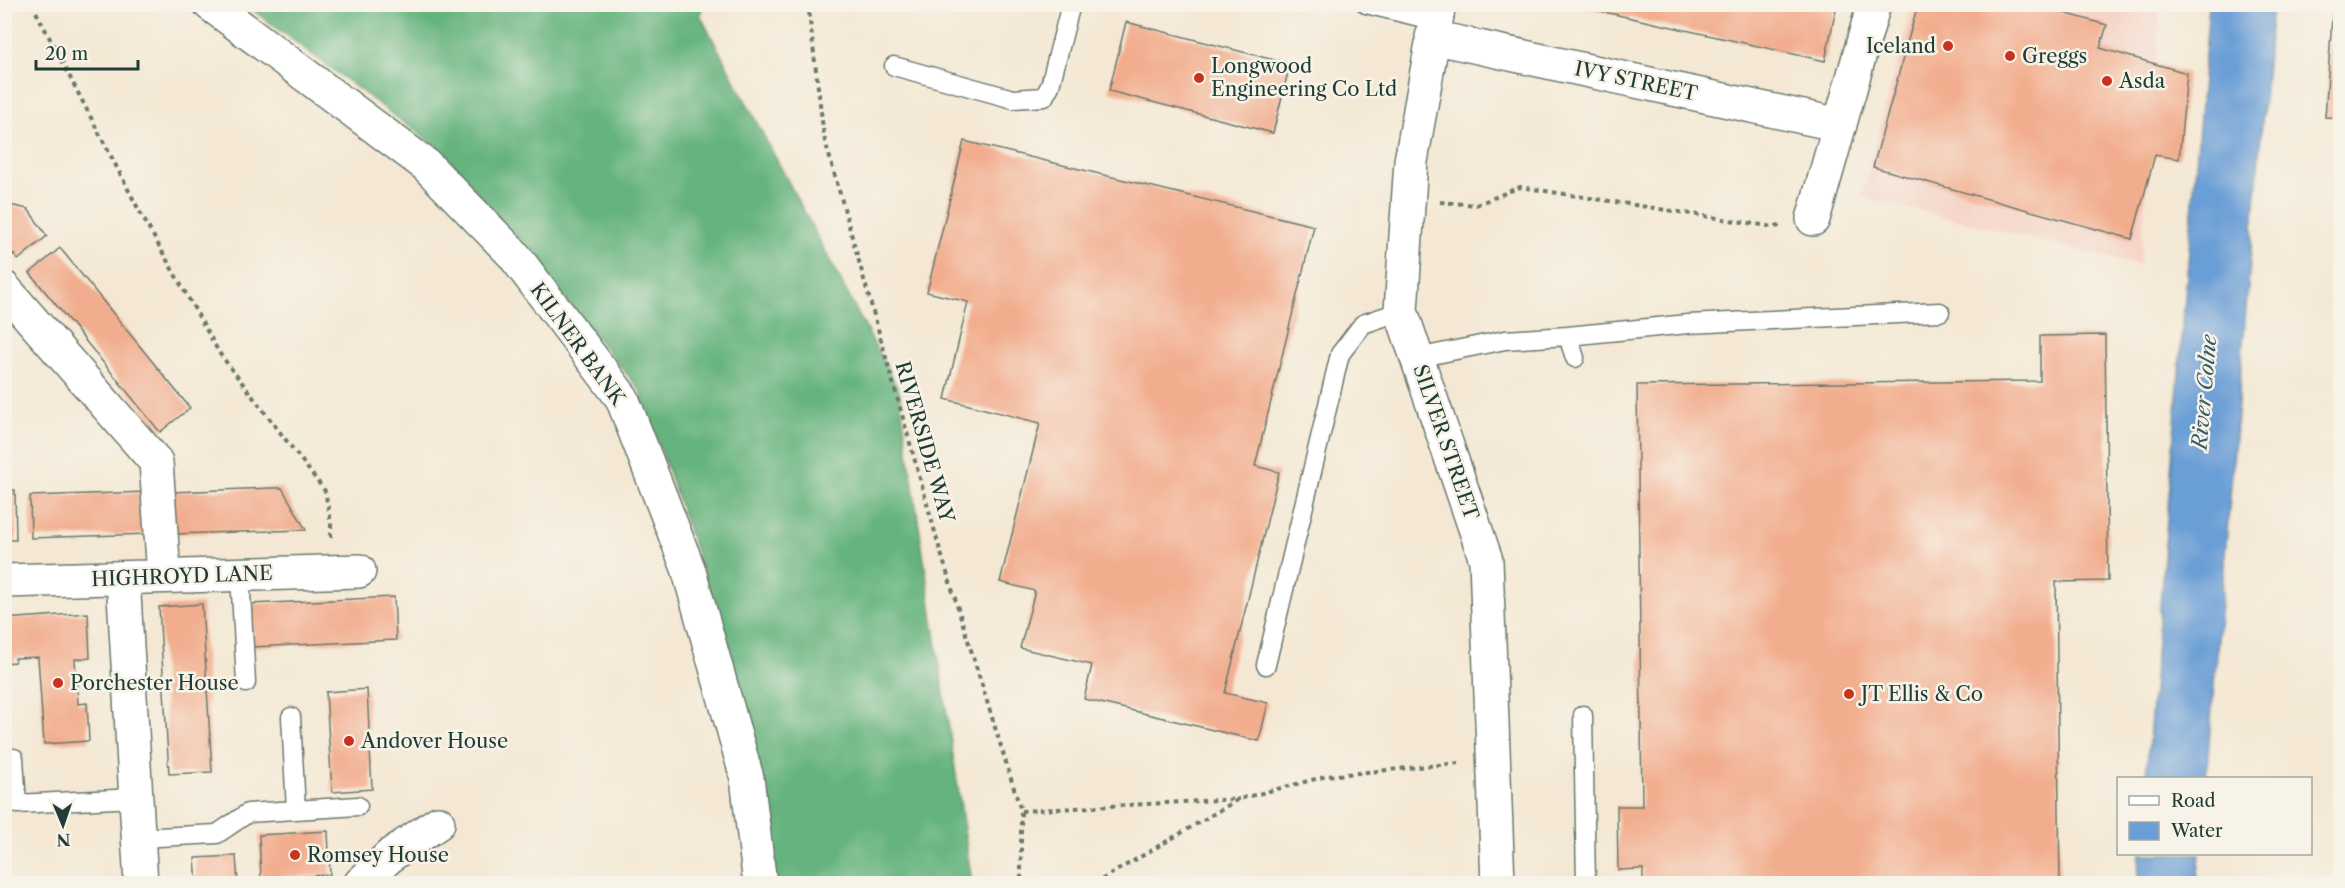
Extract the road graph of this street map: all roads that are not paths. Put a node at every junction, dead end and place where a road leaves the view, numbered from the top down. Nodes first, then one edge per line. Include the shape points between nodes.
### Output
1 (210, 4) edge
2 (1071, 4) edge
3 (1366, 4) edge
4 (1874, 4) edge
5 (1436, 21) edge
6 (894, 66) dead end
7 (1840, 125) junction
8 (1813, 219) road end
9 (4, 288) edge
10 (1401, 311) junction
11 (1940, 312) dead end
12 (1568, 336) junction
13 (1417, 358) junction
14 (1575, 358) dead end
15 (359, 571) road end
16 (240, 574) junction
17 (164, 576) junction
18 (123, 578) junction
19 (4, 581) edge
20 (1266, 665) dead end
21 (246, 683) dead end
22 (1583, 715) dead end
23 (291, 717) dead end
24 (14, 758) dead end
25 (135, 798) junction
26 (358, 806) dead end
27 (296, 810) junction
28 (438, 823) dead end
29 (138, 838) junction
30 (141, 884) edge
31 (360, 884) edge
32 (760, 884) edge
33 (1498, 884) edge
34 (1586, 884) edge

1 - 32 street, KILNER BANK via 426,165 513,254 622,398 688,568 747,778
2 - 6 lane via 1044,96 1013,99
3 - 5 lane
4 - 7 street
5 - 7 street, IVY STREET
5 - 10 street, SILVER STREET via 1411,161
7 - 8 street
9 - 17 street via 156,462
10 - 13 street, SILVER STREET
10 - 20 lane via 1363,324 1340,354
11 - 12 lane via 1688,324
12 - 13 lane via 1505,340
12 - 14 lane
13 - 33 street, SILVER STREET via 1486,560
15 - 16 street, HIGHROYD LANE
16 - 17 street, HIGHROYD LANE
16 - 21 lane
17 - 18 street, HIGHROYD LANE
18 - 19 street, HIGHROYD LANE
18 - 25 street
22 - 34 lane
23 - 27 lane
24 - 25 lane via 17,804
25 - 29 street
26 - 27 lane
27 - 29 lane via 248,813 217,834
28 - 31 street via 392,854
29 - 30 street

